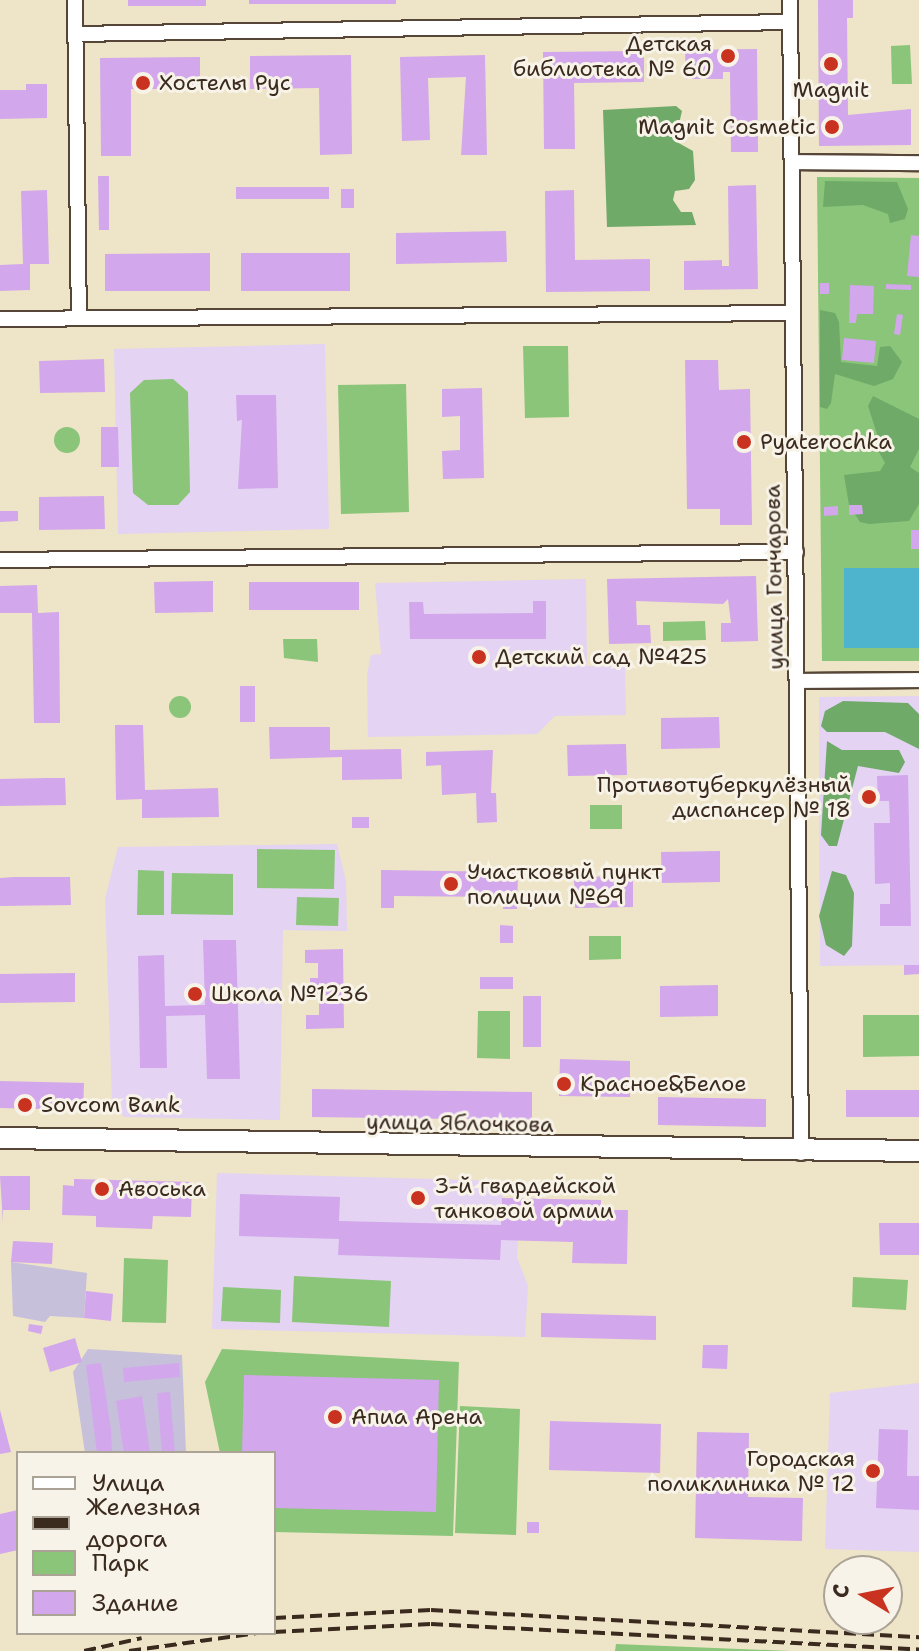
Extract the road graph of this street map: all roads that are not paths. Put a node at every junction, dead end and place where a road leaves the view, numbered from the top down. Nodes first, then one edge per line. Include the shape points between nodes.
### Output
1 (75, 0) edge
2 (790, 0) edge
3 (790, 22) junction
4 (75, 34) junction
5 (792, 162) junction
6 (919, 163) edge
7 (793, 313) junction
8 (79, 318) junction
9 (0, 319) edge
10 (796, 552) junction
11 (0, 560) edge
12 (919, 680) edge
13 (798, 681) junction
14 (0, 1138) edge
15 (919, 1151) edge
16 (801, 1153) junction

1 - 4 street
2 - 3 street, улица Гончарова
3 - 4 street
3 - 5 street, улица Гончарова
4 - 8 street
5 - 6 street
5 - 7 street, улица Гончарова
7 - 8 street
7 - 10 street, улица Гончарова
8 - 9 street
10 - 11 street
10 - 13 street, улица Гончарова
12 - 13 street
13 - 16 street, улица Гончарова
14 - 16 street, улица Яблочкова
15 - 16 street, улица Яблочкова

